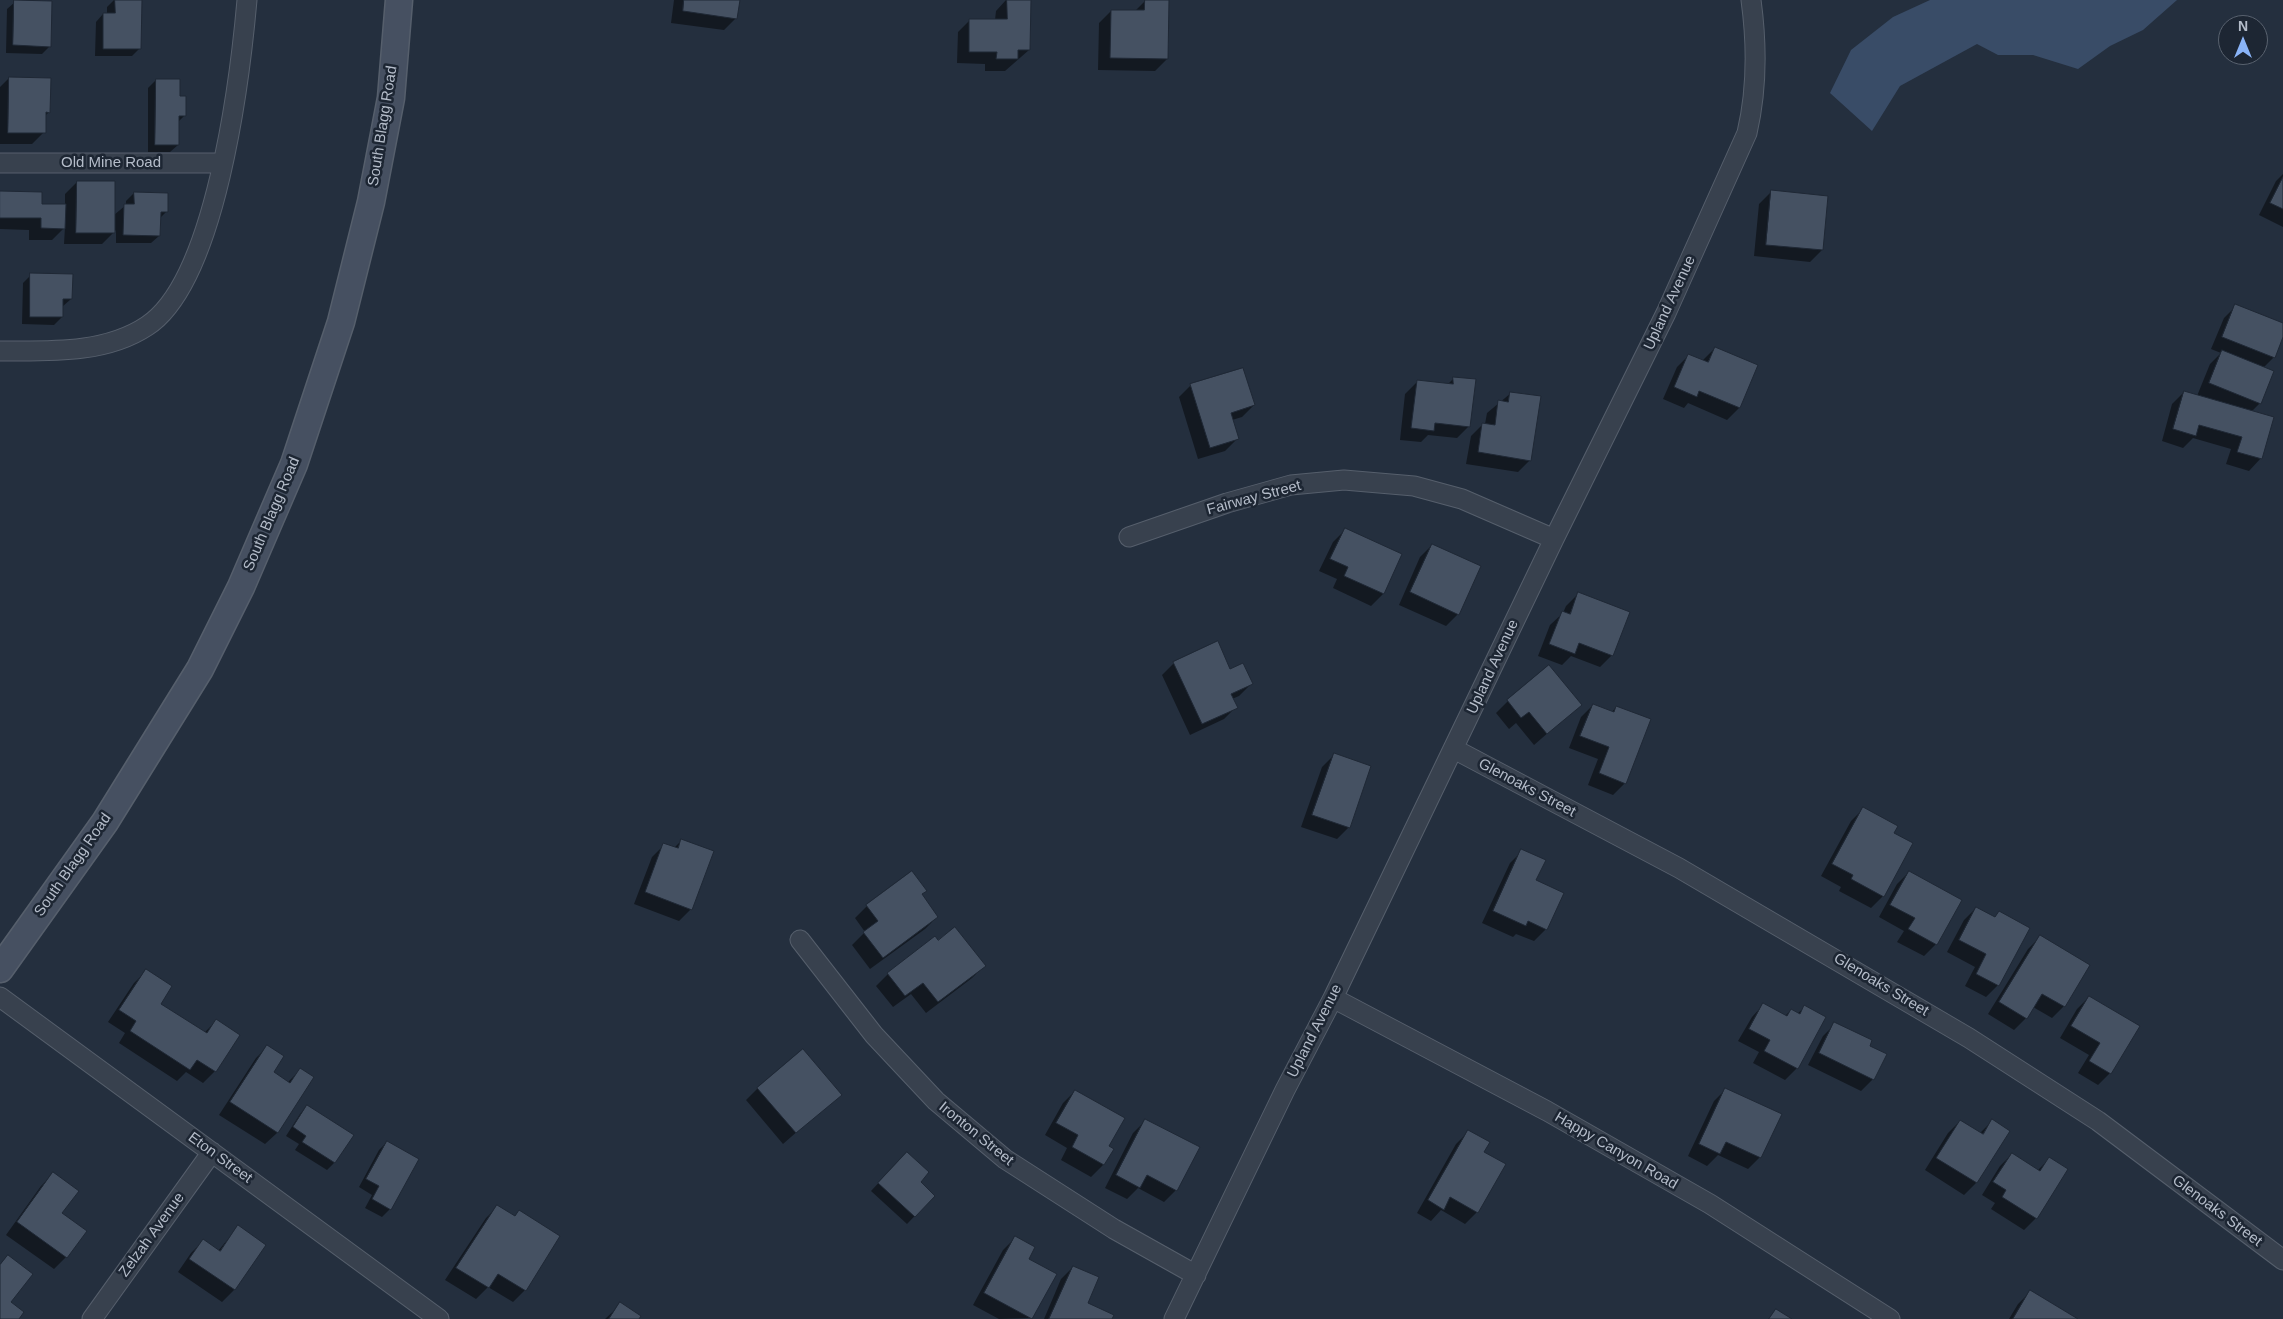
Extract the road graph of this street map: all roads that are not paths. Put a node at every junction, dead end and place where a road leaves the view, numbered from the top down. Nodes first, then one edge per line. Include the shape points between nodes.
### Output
1 (247, 0) edge
2 (399, 0) edge
3 (1751, 0) edge
4 (0, 163) edge
5 (223, 163) junction
6 (0, 351) edge
7 (1129, 538) dead end
8 (1554, 538) junction
9 (1454, 749) junction
10 (800, 940) dead end
11 (0, 969) edge
12 (0, 997) edge
13 (1333, 998) junction
14 (212, 1152) junction
15 (2283, 1260) edge
16 (1196, 1275) junction
17 (437, 1318) edge
18 (92, 1319) edge
19 (1174, 1319) edge
20 (1890, 1319) edge

1 - 5 street via 241,69
2 - 11 main road, South Blagg Road via 391,98 371,202 341,322 294,464 241,588 196,677 105,822
3 - 8 street, Upland Avenue via 1755,30 1754,104 1746,133 1666,313
4 - 5 street, Old Mine Road
5 - 6 street via 191,271 174,300 149,326 103,346
7 - 8 street, Fairway Street via 1227,503 1291,485 1344,480 1414,486 1462,499
8 - 9 street, Upland Avenue
9 - 13 street, Upland Avenue
9 - 15 street, Glenoaks Street via 1679,868 1969,1038 2098,1121
10 - 16 street, Ironton Street via 874,1035 936,1102 1005,1159 1114,1229
12 - 14 street, Eton Street
13 - 16 street, Upland Avenue via 1284,1090
13 - 20 street, Happy Canyon Road via 1547,1111 1710,1204
14 - 17 street, Eton Street
14 - 18 street, Zelzah Avenue
16 - 19 street, Upland Avenue

